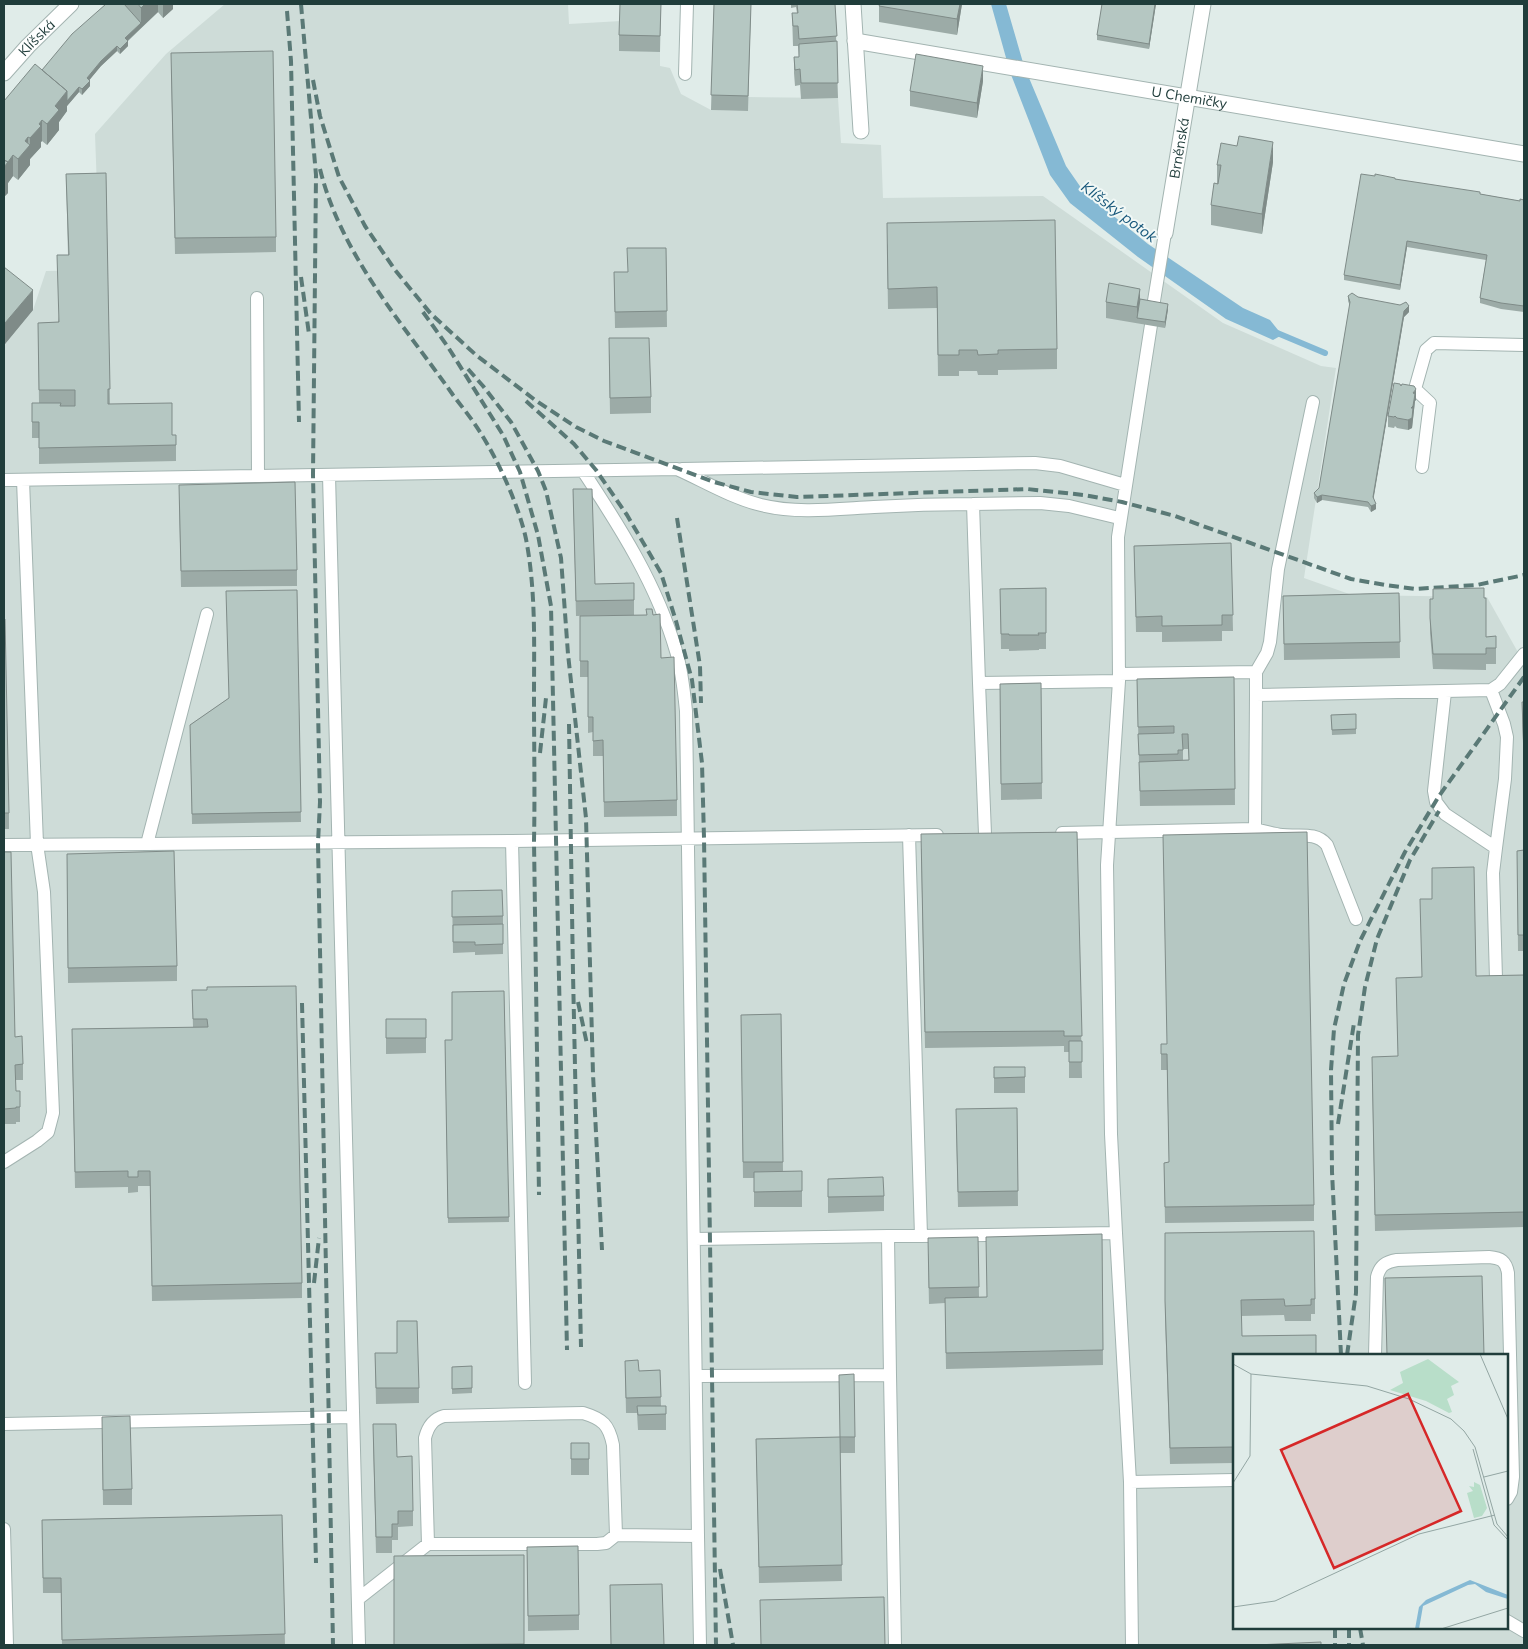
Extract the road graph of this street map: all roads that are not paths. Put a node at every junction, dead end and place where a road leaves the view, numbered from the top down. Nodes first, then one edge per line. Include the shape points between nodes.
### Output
1 (70, 4) edge
2 (687, 4) edge
3 (853, 4) edge
4 (1203, 4) edge
5 (855, 41) junction
6 (4, 73) edge
7 (685, 74) dead end
8 (1188, 97) junction
9 (861, 132) dead end
10 (1524, 154) edge
11 (1165, 239) joint
12 (257, 298) dead end
13 (1153, 307) edge
14 (1151, 325) edge
15 (1524, 345) edge
16 (1313, 402) dead end
17 (1422, 467) dead end
18 (677, 469) junction
19 (583, 471) junction
20 (329, 475) junction
21 (258, 476) junction
22 (4, 480) edge
23 (23, 480) junction
24 (1125, 485) junction
25 (973, 504) junction
26 (1119, 518) junction
27 (207, 614) dead end
28 (1524, 654) edge
29 (1256, 672) junction
30 (1119, 678) junction
31 (979, 683) junction
32 (1491, 690) junction
33 (1444, 692) junction
34 (1256, 695) junction
35 (1256, 829) junction
36 (1109, 832) junction
37 (1052, 833) edge
38 (985, 834) edge
39 (909, 835) junction
40 (947, 835) edge
41 (688, 839) junction
42 (512, 841) junction
43 (339, 842) junction
44 (37, 844) junction
45 (147, 844) junction
46 (4, 845) edge
47 (1496, 848) junction
48 (1356, 919) dead end
49 (1496, 979) edge
50 (4, 1162) edge
51 (1116, 1233) junction
52 (888, 1236) junction
53 (921, 1236) junction
54 (694, 1239) junction
55 (1375, 1354) edge
56 (890, 1375) junction
57 (696, 1376) junction
58 (525, 1383) dead end
59 (353, 1418) junction
60 (4, 1424) edge
61 (1233, 1480) edge
62 (1130, 1482) junction
63 (1508, 1497) edge
64 (4, 1529) edge
65 (616, 1535) junction
66 (698, 1536) junction
67 (428, 1544) junction
68 (358, 1599) junction
69 (1508, 1621) edge
70 (1524, 1631) edge
71 (7, 1645) edge
72 (359, 1645) edge
73 (700, 1645) edge
74 (895, 1645) edge
75 (1132, 1645) edge

1 - 6 street, Klíšská
2 - 7 lane
3 - 5 street
4 - 8 street, Brněnská
5 - 8 street, U Chemičky
5 - 9 street
8 - 10 street, U Chemičky
8 - 11 street, Brněnská
11 - 13 lane
12 - 21 lane
14 - 24 lane
15 - 17 lane via 1434,343 1426,350 1415,389 1430,403
16 - 29 lane via 1278,569 1270,642
18 - 19 lane
18 - 24 lane via 1035,463 1060,466
18 - 25 lane via 744,499 791,510
19 - 20 lane
19 - 41 lane via 634,551 676,651 686,712
20 - 21 lane
20 - 43 lane
21 - 23 lane
22 - 23 lane
23 - 44 lane
24 - 26 lane
25 - 26 lane via 1050,504
25 - 31 lane
26 - 30 lane
27 - 45 lane
28 - 32 lane via 1500,684
29 - 30 lane
29 - 34 lane
30 - 31 lane
30 - 36 lane
31 - 38 lane
32 - 33 lane
32 - 47 lane via 1507,737
33 - 34 lane
33 - 47 lane via 1434,791 1436,802 1445,814
34 - 35 lane
35 - 36 lane
35 - 48 lane via 1322,840 1330,852
36 - 37 lane
36 - 51 lane via 1111,1134
39 - 40 lane
39 - 41 lane
39 - 53 lane
41 - 42 lane
41 - 54 lane
42 - 43 lane
42 - 58 lane
43 - 45 lane
43 - 59 lane
44 - 45 lane
44 - 46 lane
44 - 50 lane via 44,892 53,1114 48,1132
47 - 49 lane via 1493,873
51 - 53 lane
51 - 62 lane
52 - 53 lane
52 - 54 lane
52 - 56 lane
54 - 57 lane
55 - 63 lane via 1377,1276 1383,1265 1397,1260 1489,1257 1503,1261 1508,1273 1514,1477
56 - 57 lane
56 - 74 lane
57 - 66 lane
59 - 60 lane
59 - 68 lane
61 - 62 lane
62 - 75 lane
64 - 71 lane
65 - 66 lane
65 - 67 lane via 606,1543 597,1544
65 - 67 lane via 613,1445 604,1422 583,1413 444,1416 431,1423 425,1438
66 - 73 lane
67 - 68 lane
68 - 72 lane
69 - 70 lane

